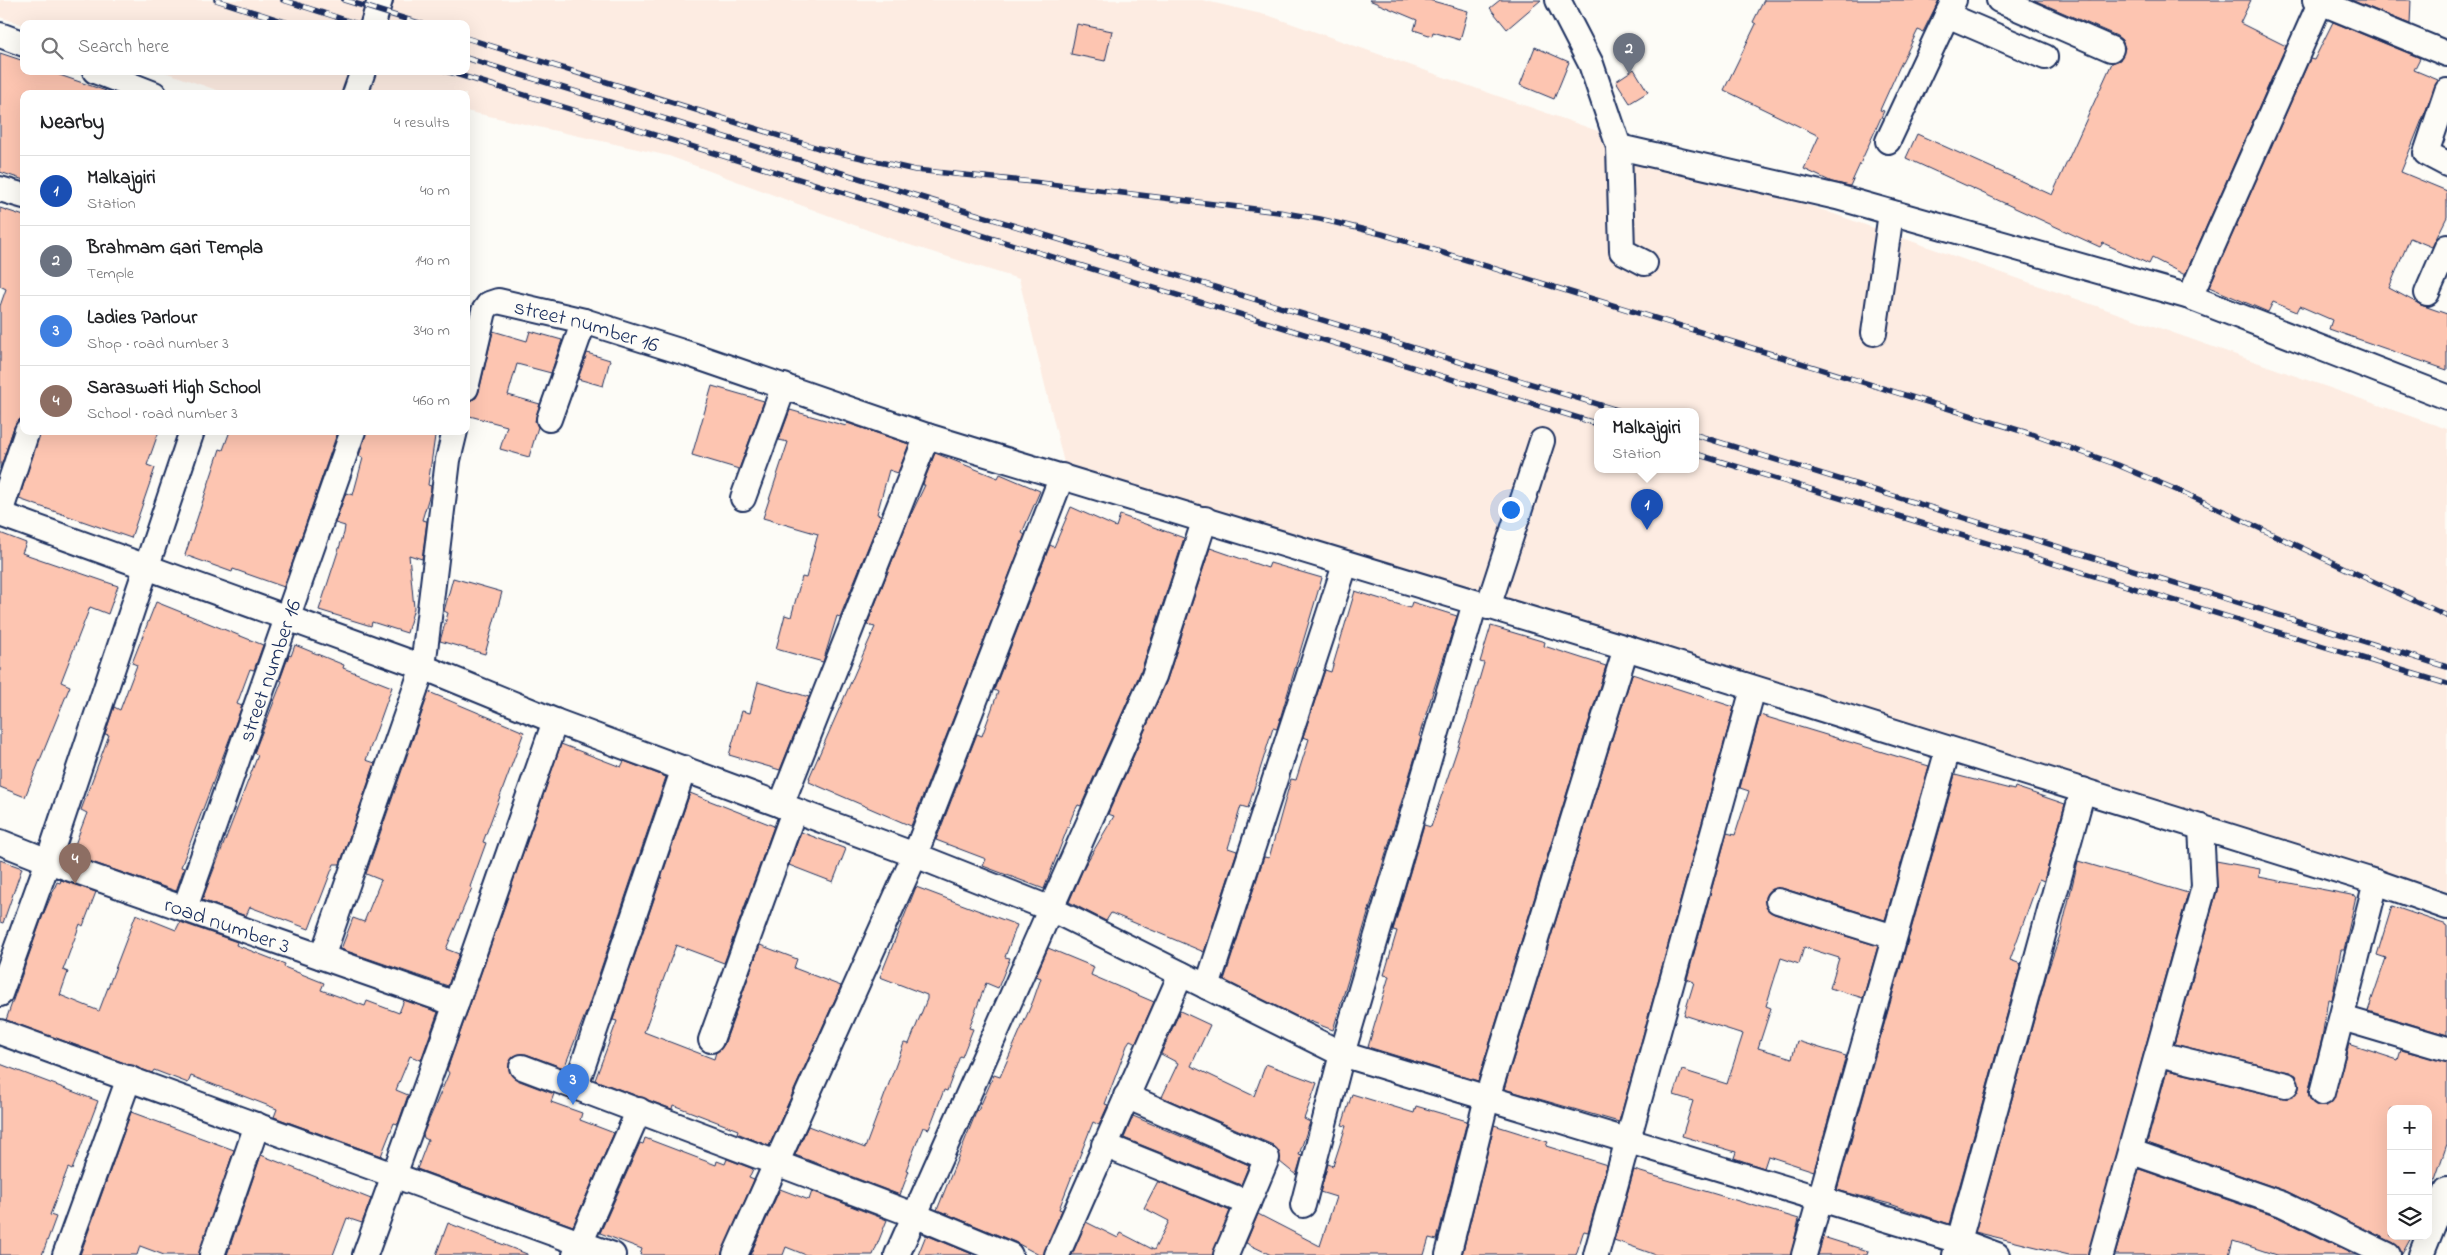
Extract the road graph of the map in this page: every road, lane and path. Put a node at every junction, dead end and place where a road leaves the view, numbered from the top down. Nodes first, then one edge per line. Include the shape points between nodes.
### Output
1 (380, 0) edge
2 (1558, 0) edge
3 (1999, 0) edge
4 (2317, 1) edge
5 (1951, 8) edge
6 (374, 20) edge
7 (0, 36) edge
8 (20, 43) edge
9 (2111, 49) dead end
10 (2447, 54) edge
11 (2045, 57) dead end
12 (105, 75) edge
13 (362, 75) edge
14 (144, 90) edge
15 (356, 90) edge
16 (2447, 91) edge
17 (1888, 141) dead end
18 (1620, 147) junction
19 (2447, 164) edge
20 (0, 189) edge
21 (20, 195) edge
22 (1892, 213) junction
23 (2447, 247) edge
24 (1645, 263) dead end
25 (2427, 292) dead end
26 (2190, 297) junction
27 (584, 321) junction
28 (1874, 333) dead end
29 (470, 371) edge
30 (784, 386) junction
31 (2447, 397) edge
32 (549, 419) dead end
33 (25, 435) edge
34 (191, 435) edge
35 (351, 435) edge
36 (454, 435) edge
37 (927, 436) junction
38 (1542, 441) dead end
39 (1062, 476) junction
40 (743, 498) dead end
41 (0, 514) edge
42 (1205, 519) junction
43 (1346, 565) junction
44 (148, 566) junction
45 (1482, 605) junction
46 (287, 617) junction
47 (1626, 648) junction
48 (423, 667) junction
49 (1753, 689) junction
50 (555, 721) junction
51 (1948, 749) junction
52 (684, 768) junction
53 (2083, 790) junction
54 (787, 808) junction
55 (2201, 827) junction
56 (0, 842) edge
57 (915, 855) junction
58 (48, 861) junction
59 (2376, 882) junction
60 (1778, 901) dead end
61 (2447, 907) edge
62 (185, 908) junction
63 (1050, 909) junction
64 (1894, 937) junction
65 (322, 957) junction
66 (1181, 974) junction
67 (1207, 987) junction
68 (0, 994) edge
69 (456, 1004) junction
70 (2342, 1018) junction
71 (0, 1032) edge
72 (712, 1040) dead end
73 (2447, 1049) edge
74 (1342, 1054) junction
75 (2159, 1054) junction
76 (522, 1067) dead end
77 (129, 1078) junction
78 (2286, 1084) dead end
79 (576, 1086) junction
80 (2322, 1093) dead end
81 (1126, 1096) junction
82 (1487, 1098) junction
83 (639, 1110) junction
84 (257, 1125) junction
85 (1628, 1141) junction
86 (1104, 1145) junction
87 (2132, 1152) junction
88 (776, 1162) junction
89 (394, 1175) junction
90 (2447, 1190) edge
91 (1820, 1200) junction
92 (1248, 1203) junction
93 (1303, 1205) dead end
94 (914, 1215) junction
95 (1957, 1248) edge
96 (578, 1249) edge
97 (65, 1255) edge
98 (212, 1255) edge
99 (364, 1255) edge
100 (613, 1255) edge
101 (735, 1255) edge
102 (897, 1255) edge
103 (1010, 1255) edge
104 (1057, 1255) edge
105 (1226, 1255) edge
106 (1448, 1255) edge
107 (1596, 1255) edge
108 (1804, 1255) edge
109 (1997, 1255) edge
110 (2101, 1255) edge
111 (2388, 1255) edge
112 (2421, 1255) edge

1 - 6 street
2 - 18 street via 1591,64
3 - 9 street
4 - 10 street
4 - 26 street
5 - 11 street
5 - 17 street
7 - 8 street
12 - 14 street
13 - 15 street
16 - 19 street via 2426,153
18 - 22 street via 1837,197
18 - 24 street via 1622,251
20 - 21 street
22 - 26 street
22 - 28 street
23 - 25 street
26 - 31 street
27 - 29 street, street number 16 via 498,301 489,304 484,312
27 - 30 street, street number 16
27 - 32 street
30 - 37 street, street number 16
30 - 40 street
33 - 41 street
34 - 44 street
35 - 46 street, street number 16
36 - 48 street via 448,460
37 - 39 street, street number 16
37 - 54 street
38 - 45 street
39 - 42 street, street number 16
39 - 57 street
41 - 44 street
42 - 43 street, street number 16
42 - 63 street via 1154,676
43 - 45 street, street number 16
43 - 67 street
44 - 46 street
44 - 58 street
45 - 47 street, street number 16
45 - 74 street
46 - 48 street
46 - 62 street, street number 16
47 - 49 street, street number 16
47 - 82 street
48 - 50 street
48 - 65 street
49 - 51 street, street number 16
49 - 85 street
50 - 52 street
50 - 69 street
51 - 53 street, street number 16
51 - 64 street
52 - 54 street
52 - 79 street
53 - 55 street, street number 16
53 - 95 street
54 - 57 street
54 - 72 street
55 - 59 street, street number 16
55 - 75 street via 2204,887
56 - 58 street, road number 3
57 - 63 street
57 - 88 street
58 - 62 street, road number 3
58 - 68 street
59 - 61 street, street number 16
59 - 70 street
60 - 64 street
62 - 65 street, road number 3
63 - 66 street
63 - 94 street
64 - 91 street
65 - 69 street, road number 3
66 - 67 street
66 - 81 street
67 - 74 street
69 - 89 street
70 - 73 street
70 - 80 street
71 - 77 street
74 - 82 street
74 - 93 street
75 - 78 street
75 - 87 street
76 - 79 street
77 - 84 street
77 - 97 street
79 - 83 street
81 - 86 street
81 - 92 street via 1267,1158
82 - 85 street
82 - 106 street
83 - 88 street
83 - 96 street
84 - 89 street
84 - 98 street
85 - 91 street
85 - 107 street
86 - 92 street
86 - 104 street
87 - 110 street
87 - 111 street via 2282,1204
88 - 94 street
88 - 101 street
89 - 96 street
89 - 99 street
90 - 112 street
91 - 95 street
91 - 108 street
92 - 105 street
94 - 102 street
94 - 103 street
95 - 109 street
96 - 100 street

